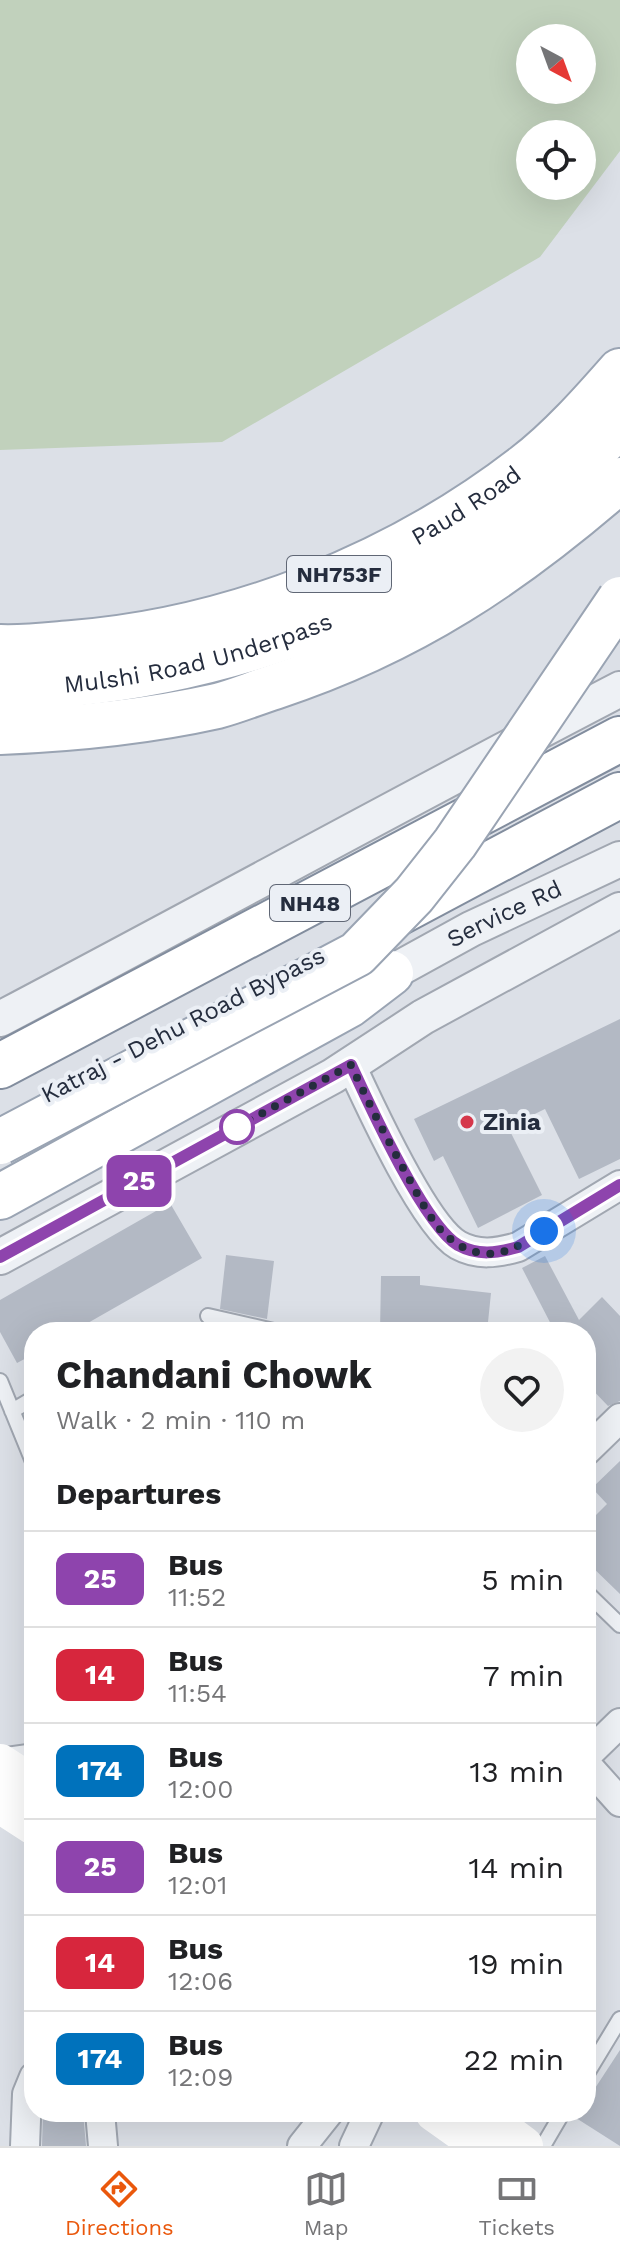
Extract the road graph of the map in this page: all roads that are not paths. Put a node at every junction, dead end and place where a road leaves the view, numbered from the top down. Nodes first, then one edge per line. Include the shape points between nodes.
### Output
1 (620, 371) edge
2 (620, 426) edge
3 (620, 480) edge
4 (620, 599) edge
5 (0, 647) edge
6 (0, 688) edge
7 (620, 689) edge
8 (0, 732) edge
9 (620, 739) edge
10 (620, 795) edge
11 (620, 859) edge
12 (620, 910) edge
13 (391, 973) junction
14 (0, 1019) edge
15 (351, 1065) junction
16 (0, 1066) edge
17 (0, 1119) edge
18 (0, 1142) edge
19 (0, 1167) edge
20 (620, 1185) edge
21 (0, 1197) edge
22 (0, 1257) edge
23 (208, 1316) dead end
24 (234, 1322) edge
25 (0, 1381) edge
26 (24, 1404) edge
27 (12, 1411) junction
28 (620, 1418) edge
29 (24, 1440) edge
30 (596, 1441) edge
31 (596, 1602) edge
32 (620, 1625) edge
33 (620, 1723) edge
34 (596, 1746) edge
35 (24, 1759) edge
36 (0, 1763) edge
37 (596, 1775) edge
38 (24, 1779) edge
39 (620, 1802) edge
40 (0, 1803) edge
41 (24, 1819) edge
42 (620, 2019) edge
43 (596, 2059) edge
44 (26, 2122) edge
45 (101, 2122) edge
46 (321, 2122) edge
47 (365, 2122) edge
48 (449, 2122) edge
49 (491, 2122) edge
50 (557, 2122) edge
51 (25, 2146) edge
52 (103, 2146) edge
53 (302, 2146) edge
54 (354, 2146) edge
55 (483, 2146) edge
56 (523, 2146) edge
57 (543, 2146) edge

1 - 5 main road, Paud Road / NH753F via 527,464 385,554 298,591 204,622 114,640
2 - 6 main road, Mulshi Road Underpass via 554,487 486,538 402,589 311,629 207,661 115,680
3 - 8 main road via 513,568 418,628 327,669 218,705 124,723
4 - 18 main road, bridge via 455,843 357,954
7 - 14 street
9 - 16 main road, Katraj - Dehu Road Bypass / NH48
10 - 17 main road, Katraj - Dehu Road Bypass / NH48
11 - 13 street, Service Rd
12 - 15 street via 423,1017
13 - 19 main road via 341,985
13 - 21 main road via 349,1005
15 - 20 street via 425,1207 458,1245 481,1253 518,1247
15 - 22 street
23 - 24 lane
25 - 27 lane
26 - 27 lane
27 - 29 lane
28 - 30 street
31 - 32 lane
33 - 34 street
35 - 36 street
36 - 38 main road
37 - 39 street
40 - 41 main road
42 - 43 lane
44 - 51 street
45 - 52 street
46 - 53 street
47 - 54 street
48 - 55 main road
49 - 56 main road
50 - 57 lane

